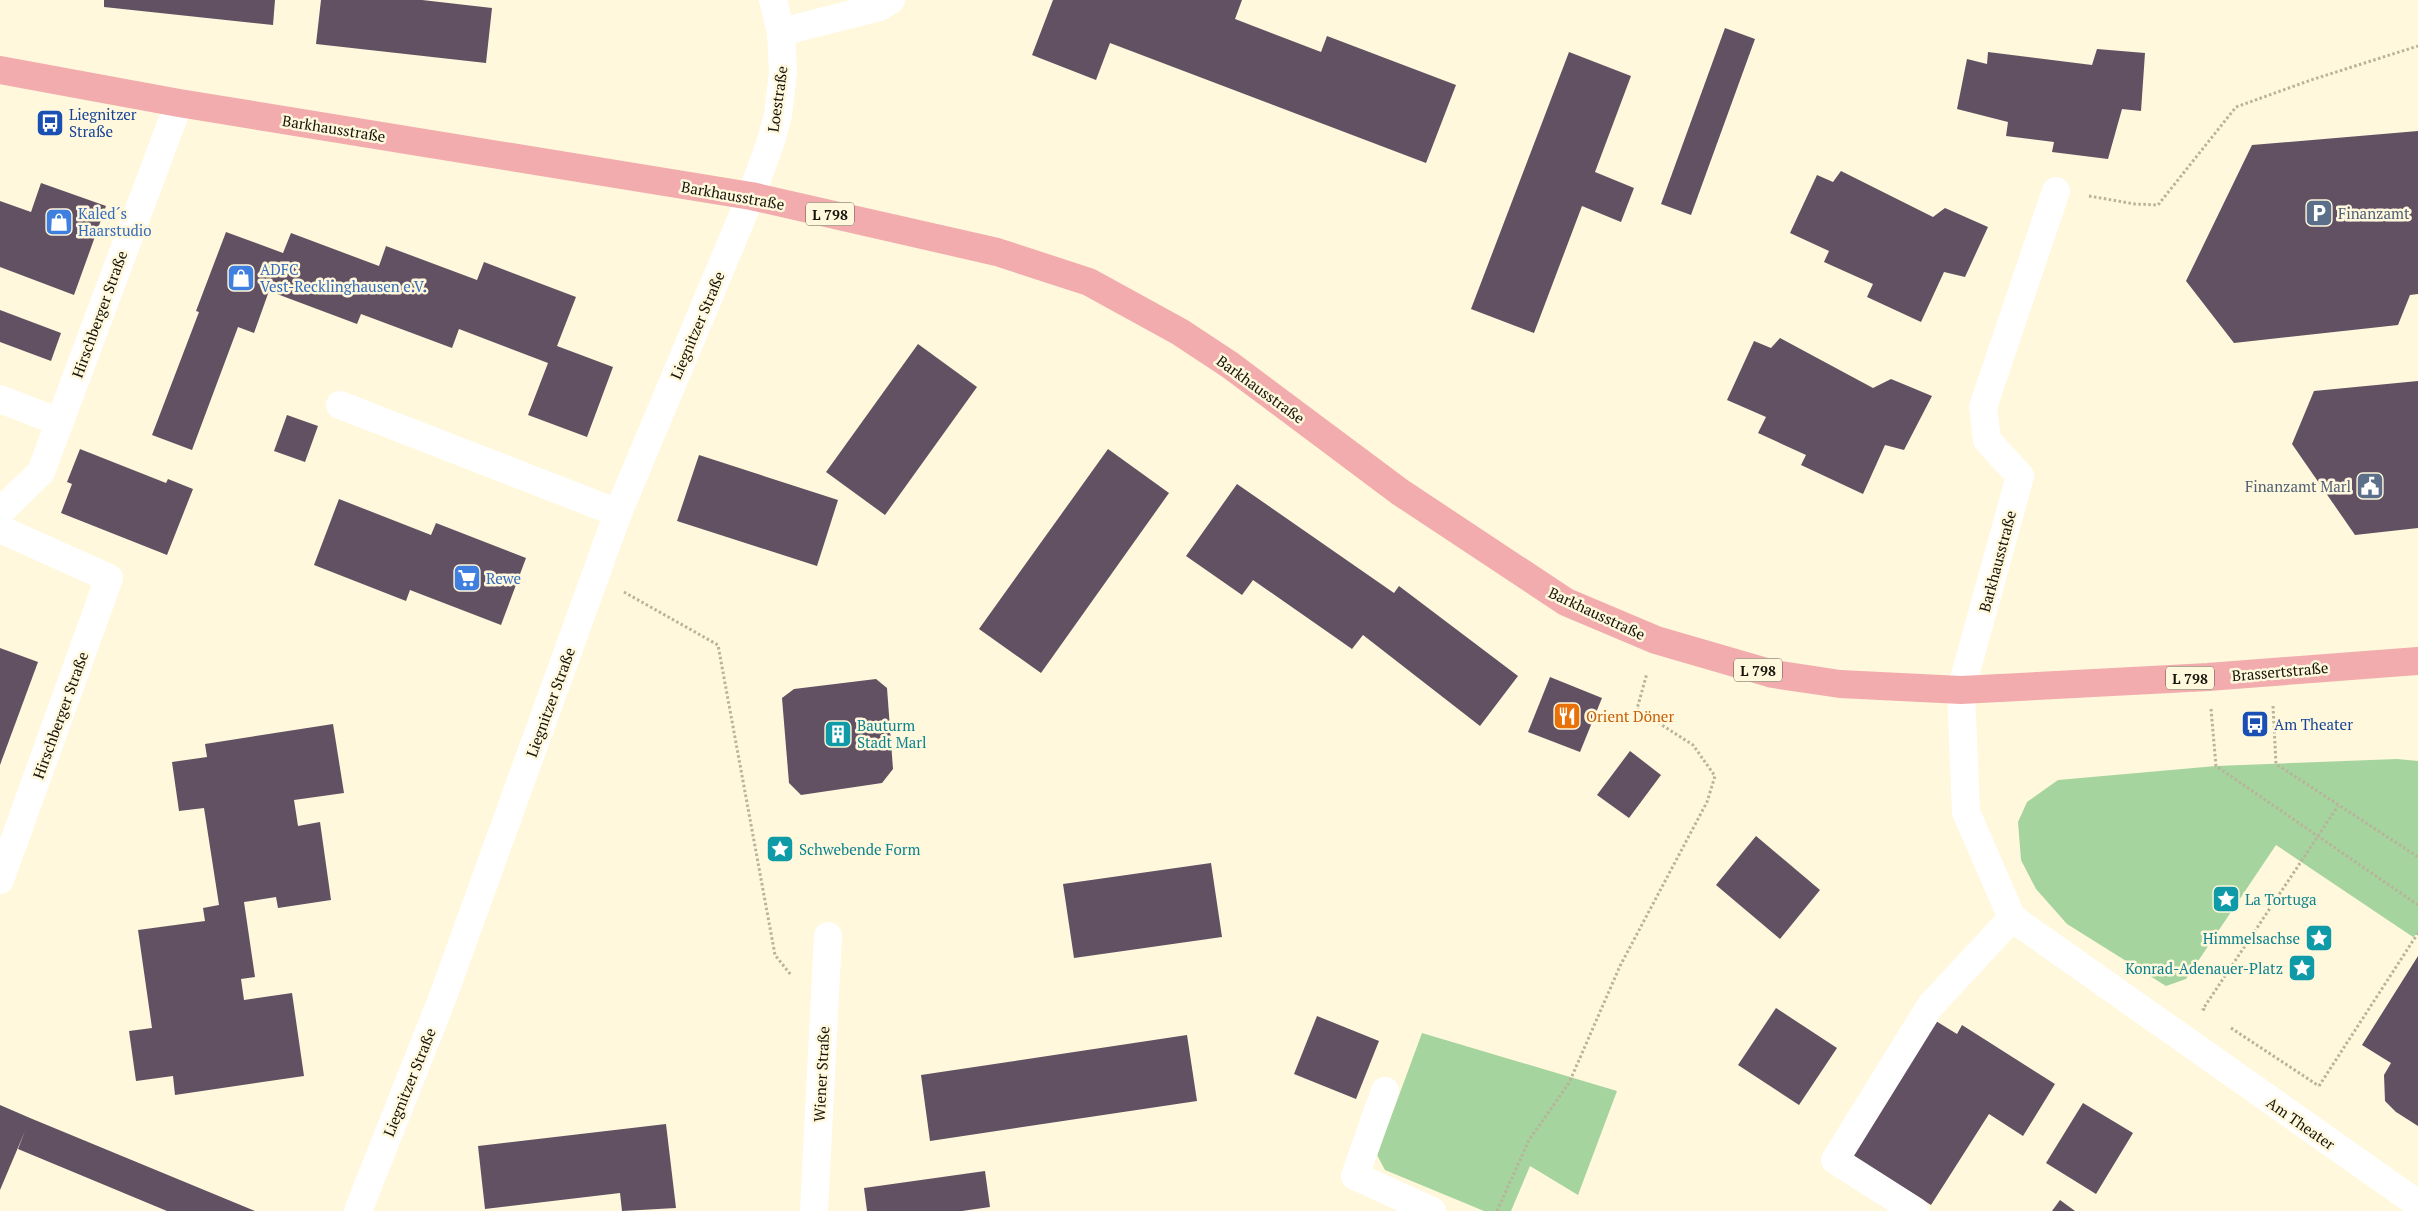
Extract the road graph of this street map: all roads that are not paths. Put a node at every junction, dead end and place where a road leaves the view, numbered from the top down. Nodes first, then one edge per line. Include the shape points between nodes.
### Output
1 (774, 0) edge
2 (891, 0) edge
3 (781, 32) junction
4 (0, 70) edge
5 (179, 103) junction
6 (2056, 191) road end
7 (751, 196) junction
8 (0, 399) edge
9 (340, 405) dead end
10 (59, 422) junction
11 (0, 512) edge
12 (618, 513) junction
13 (0, 529) edge
14 (2418, 661) edge
15 (1962, 690) junction
16 (0, 880) edge
17 (2012, 918) junction
18 (828, 936) dead end
19 (1385, 1091) dead end
20 (2413, 1205) edge
21 (358, 1211) edge
22 (814, 1211) edge
23 (1432, 1211) edge
24 (1915, 1211) edge

1 - 3 street, Loestraße
2 - 3 street via 880,6
3 - 7 street, Loestraße via 778,115 772,141
4 - 5 main road, Barkhausstraße / L 798
5 - 7 main road, Barkhausstraße / L 798
5 - 10 street, Hirschberger Straße
6 - 15 street, Barkhausstraße via 1983,407 1987,440 2020,476
7 - 12 street, Liegnitzer Straße
7 - 15 main road, Barkhausstraße / L 798 via 997,252 1089,282 1180,332 1230,365 1400,492 1566,602 1656,640 1773,674 1840,684
8 - 10 street
9 - 12 street
10 - 11 street, Hirschberger Straße via 41,472
12 - 21 street, Liegnitzer Straße via 442,999
13 - 16 street, Hirschberger Straße via 109,578
14 - 15 main road, Brassertstraße / L 798 via 2208,677
15 - 17 street via 1966,812
17 - 20 street, Am Theater
17 - 24 street via 1931,1005 1835,1160
18 - 22 street, Wiener Straße
19 - 23 street via 1355,1176

